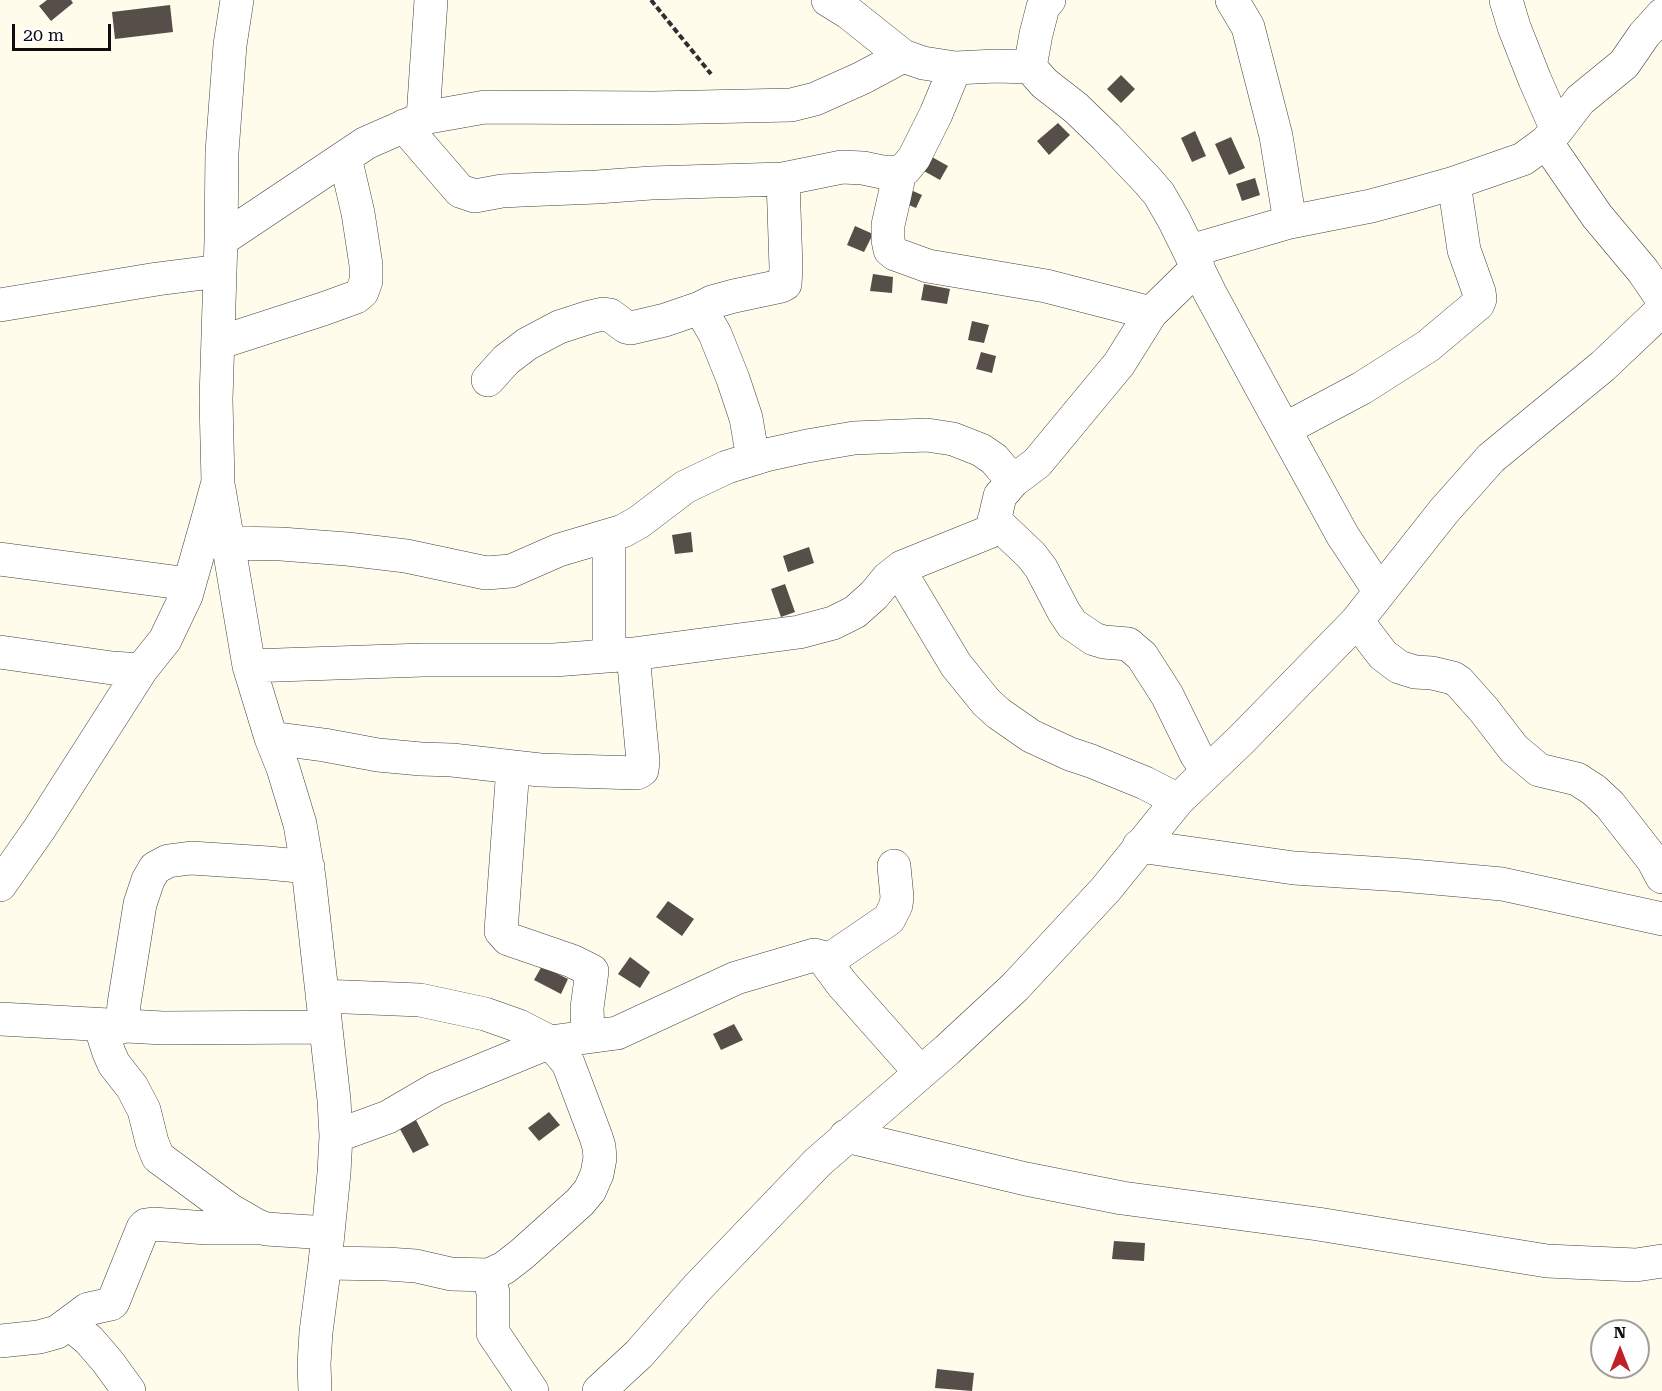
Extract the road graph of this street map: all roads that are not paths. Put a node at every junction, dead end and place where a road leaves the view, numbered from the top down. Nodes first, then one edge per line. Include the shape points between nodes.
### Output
1 (237, 0) edge
2 (431, 0) edge
3 (828, 0) edge
4 (1049, 0) edge
5 (1232, 0) edge
6 (1506, 0) edge
7 (1662, 15) edge
8 (903, 56) junction
9 (1030, 67) junction
10 (955, 68) junction
11 (413, 122) junction
12 (1552, 136) junction
13 (345, 157) junction
14 (900, 172) junction
15 (783, 179) junction
16 (1454, 183) junction
17 (1290, 222) junction
18 (220, 256) junction
19 (1194, 259) junction
20 (1662, 299) edge
21 (0, 305) edge
22 (700, 308) junction
23 (1662, 310) edge
24 (1150, 313) junction
25 (218, 343) junction
26 (488, 380) dead end
27 (1285, 429) junction
28 (753, 459) junction
29 (1014, 481) junction
30 (218, 482) junction
31 (994, 520) junction
32 (609, 536) junction
33 (229, 543) junction
34 (0, 559) edge
35 (898, 570) junction
36 (189, 584) junction
37 (1380, 592) junction
38 (1357, 621) junction
39 (0, 652) edge
40 (621, 655) junction
41 (249, 666) junction
42 (141, 670) junction
43 (271, 738) junction
44 (513, 767) junction
45 (1207, 771) junction
46 (1178, 800) junction
47 (1139, 846) junction
48 (894, 866) dead end
49 (308, 867) junction
50 (1662, 877) edge
51 (0, 885) edge
52 (1662, 919) edge
53 (826, 962) junction
54 (324, 1012) junction
55 (0, 1019) edge
56 (111, 1026) junction
57 (588, 1036) junction
58 (550, 1042) junction
59 (920, 1072) junction
60 (336, 1136) junction
61 (846, 1136) junction
62 (266, 1228) junction
63 (327, 1248) junction
64 (1662, 1262) edge
65 (489, 1275) junction
66 (70, 1324) junction
67 (0, 1341) edge
68 (129, 1391) edge
69 (315, 1391) edge
70 (532, 1391) edge
71 (599, 1391) edge

1 - 18 street via 222,152
2 - 11 street
3 - 8 street
4 - 9 street via 1043,7
5 - 17 street via 1248,27 1276,136
6 - 12 street
7 - 12 street via 1624,64 1580,100
8 - 10 street
8 - 11 street via 805,102 783,105 485,107
9 - 10 street
9 - 19 street via 1106,137 1159,194
10 - 14 street via 914,158
11 - 13 street
11 - 15 street via 460,191 476,196 512,190
12 - 16 street via 1523,159
12 - 20 street via 1597,216
13 - 18 street
13 - 25 street via 366,265 362,292 323,309
14 - 15 street via 842,167
14 - 24 street via 888,225 890,250 895,254 928,266 1046,286
15 - 22 street via 785,284
16 - 17 street via 1371,206
16 - 27 street via 1464,250 1479,292 1478,304 1428,346 1362,388
17 - 19 street
18 - 21 street via 157,279
18 - 25 street
19 - 24 street
19 - 27 street
22 - 26 street via 631,328 610,315 590,316 527,344
22 - 28 street via 733,379 746,418
23 - 37 street via 1603,366 1491,458
24 - 29 street via 1119,364 1037,463
25 - 30 street
27 - 37 street via 1343,536
28 - 29 street via 854,438 927,435 981,450
28 - 32 street via 685,487 639,522
29 - 31 street via 1000,496
30 - 33 street
30 - 36 street
31 - 35 street via 992,530 985,534
31 - 45 street via 1041,568 1072,624 1094,639 1128,644 1142,656
32 - 33 street via 559,550 511,571 486,573 406,556 347,549
32 - 40 street
33 - 41 street
34 - 36 street
35 - 40 street via 855,612 833,623 799,632
35 - 46 street via 956,665 998,713 1031,736
36 - 42 street via 165,640
37 - 38 street
38 - 45 street
38 - 50 street via 1383,655 1399,667 1459,682 1514,749 1539,770 1577,779 1594,790 1653,860
39 - 42 street
40 - 41 street via 554,660
40 - 44 street via 642,770 610,773
41 - 43 street
42 - 51 street
43 - 44 street via 378,755
43 - 49 street via 300,824
44 - 57 street via 501,931 508,939 592,971
45 - 46 street
46 - 47 street
47 - 52 street via 1294,868 1502,884
47 - 59 street via 1106,889 1015,987
48 - 53 street via 897,897 889,919
49 - 54 street
49 - 56 street via 190,858 168,861 155,868 140,904 124,1004
53 - 57 street via 814,955 736,978 626,1029
53 - 59 street
54 - 56 street
54 - 58 street via 420,1000 485,1014
54 - 60 street
55 - 56 street
56 - 62 street via 108,1053 144,1110 158,1157 231,1210
57 - 58 street
58 - 60 street via 436,1089 387,1117
58 - 65 street via 568,1063 596,1137 600,1158 597,1174 580,1202 522,1254
59 - 61 street
60 - 63 street
61 - 64 street via 1122,1198 1318,1224 1547,1262
61 - 71 street
62 - 63 street
62 - 66 street via 146,1225 113,1302 88,1309
63 - 65 street via 387,1264 451,1274
63 - 69 street via 315,1342
65 - 70 street via 493,1333
66 - 67 street via 48,1335
66 - 68 street via 89,1340

